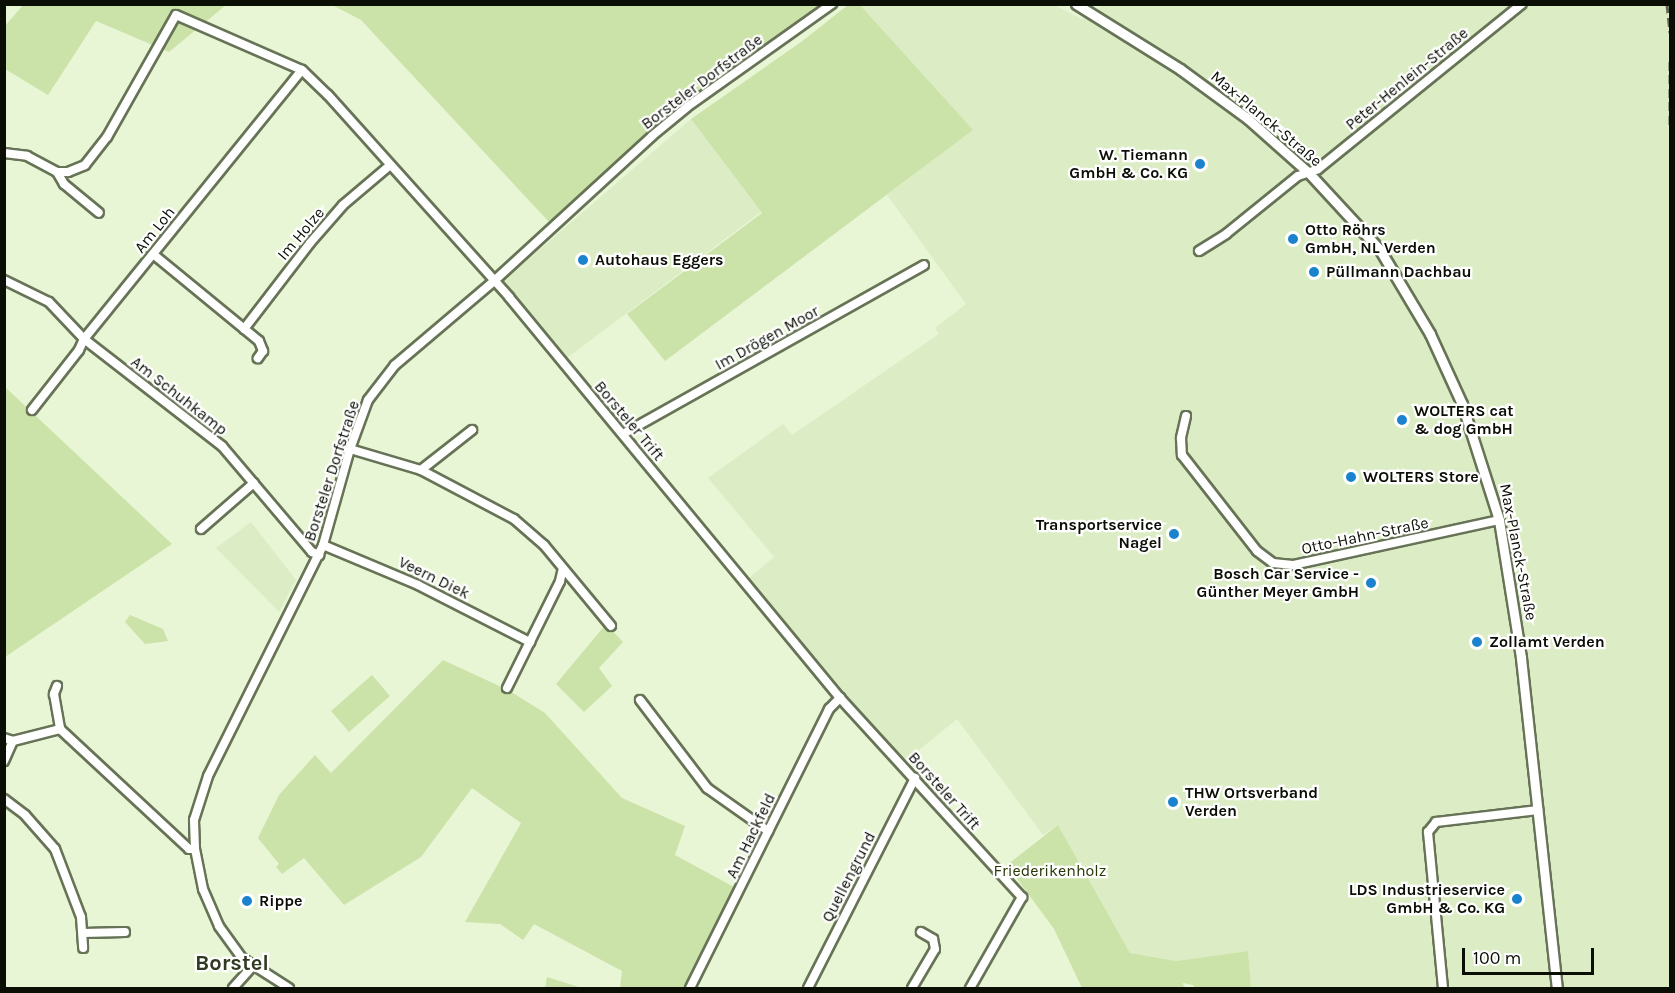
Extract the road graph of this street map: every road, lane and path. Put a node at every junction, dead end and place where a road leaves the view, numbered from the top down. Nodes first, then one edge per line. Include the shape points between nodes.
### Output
1 (832, 4) edge
2 (1076, 4) edge
3 (1522, 4) edge
4 (302, 70) junction
5 (4, 153) edge
6 (389, 166) junction
7 (57, 172) junction
8 (1308, 172) junction
9 (99, 213) dead end
10 (1199, 251) dead end
11 (153, 254) junction
12 (924, 265) dead end
13 (4, 280) edge
14 (494, 281) junction
15 (244, 329) junction
16 (84, 339) junction
17 (258, 358) dead end
18 (32, 410) dead end
19 (1186, 416) dead end
20 (472, 430) dead end
21 (623, 434) junction
22 (350, 449) junction
23 (421, 470) junction
24 (254, 483) junction
25 (1499, 520) junction
26 (201, 529) dead end
27 (323, 545) junction
28 (319, 555) junction
29 (563, 568) junction
30 (612, 626) dead end
31 (530, 642) junction
32 (57, 686) dead end
33 (507, 688) dead end
34 (840, 698) junction
35 (640, 700) dead end
36 (60, 729) junction
37 (4, 738) edge
38 (13, 741) junction
39 (4, 761) edge
40 (915, 778) junction
41 (4, 799) edge
42 (1538, 810) junction
43 (768, 831) junction
44 (195, 849) junction
45 (125, 932) dead end
46 (921, 932) dead end
47 (83, 933) junction
48 (83, 948) dead end
49 (252, 967) junction
50 (234, 988) edge
51 (289, 988) edge
52 (692, 988) edge
53 (808, 988) edge
54 (912, 988) edge
55 (970, 988) edge
56 (1443, 988) edge
57 (1557, 988) edge

1 - 14 street, Borsteler Dorfstraße via 687,106
2 - 8 street, Max-Planck-Straße via 1180,69 1248,119
3 - 8 street, Peter-Henlein-Straße via 1318,169
4 - 6 street, Borsteler Trift
4 - 7 street, Borsteler Trift via 176,15 107,137 85,165
4 - 11 street, Am Loh
5 - 7 street via 27,156
6 - 14 street, Borsteler Trift
6 - 15 street, Im Holze via 343,205
7 - 9 street via 64,184
8 - 10 street, Peter-Henlein-Straße
8 - 25 street, Max-Planck-Straße via 1380,250 1408,294 1462,404
11 - 15 street
11 - 16 street, Am Loh
12 - 21 street, Im Drögen Moor
13 - 16 street, Am Schuhkamp via 49,302
14 - 21 street, Borsteler Trift
14 - 22 street, Borsteler Dorfstraße via 385,376 368,400
15 - 17 street via 259,340 263,351
16 - 18 street, Am Loh
16 - 24 street, Am Schuhkamp via 222,446
19 - 25 street, Otto-Hahn-Straße via 1180,438 1182,455 1257,550 1273,562 1293,565
20 - 23 street
21 - 34 street, Borsteler Trift
22 - 23 street
22 - 27 street, Borsteler Dorfstraße
23 - 29 street via 514,519
24 - 26 street
24 - 28 street, Am Schuhkamp via 312,552
25 - 42 street, Max-Planck-Straße via 1516,617
27 - 28 street, Borsteler Dorfstraße
27 - 31 street, Veern Diek via 398,575
28 - 44 street, Borsteler Dorfstraße via 208,776 195,820
29 - 30 street
29 - 31 street
31 - 33 street
32 - 36 street via 54,694
34 - 40 street, Borsteler Trift
34 - 43 street, Am Hackfeld via 828,709
35 - 43 street via 707,788
36 - 38 street
36 - 44 street via 189,849
37 - 38 street
38 - 39 street
40 - 53 street, Quellengrund
40 - 55 street, Borsteler Trift via 1022,897
41 - 47 street via 25,815 55,849 81,917
42 - 56 street via 1436,822 1428,832
42 - 57 street, Max-Planck-Straße
43 - 52 street, Am Hackfeld
44 - 49 street, Borsteler Dorfstraße via 203,889 215,919 231,945
45 - 47 street
46 - 54 street via 933,939 935,949
47 - 48 street
49 - 50 street
49 - 51 street, Borsteler Dorfstraße

